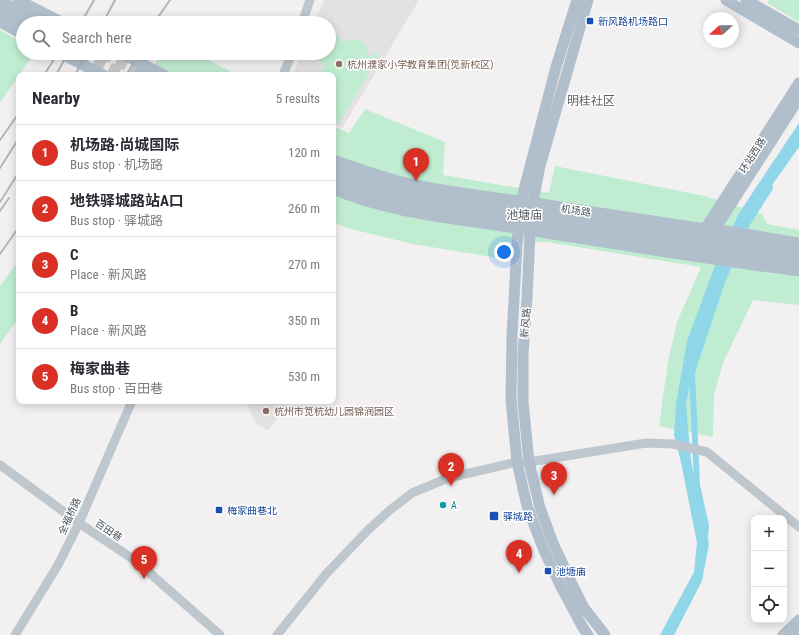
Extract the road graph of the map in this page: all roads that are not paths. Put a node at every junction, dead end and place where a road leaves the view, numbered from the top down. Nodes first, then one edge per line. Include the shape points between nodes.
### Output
1 (18, 0) edge
2 (310, 0) edge
3 (577, 0) edge
4 (588, 0) edge
5 (726, 0) edge
6 (746, 0) edge
7 (0, 1) edge
8 (0, 12) edge
9 (29, 16) edge
10 (49, 16) edge
11 (304, 16) edge
12 (16, 20) edge
13 (0, 22) edge
14 (16, 30) edge
15 (799, 30) edge
16 (799, 43) edge
17 (74, 60) edge
18 (135, 60) edge
19 (289, 60) edge
20 (97, 72) edge
21 (158, 72) edge
22 (284, 72) edge
23 (799, 83) edge
24 (799, 98) edge
25 (336, 161) edge
26 (336, 171) edge
27 (336, 183) edge
28 (336, 190) edge
29 (525, 216) junction
30 (710, 229) junction
31 (799, 243) edge
32 (726, 245) junction
33 (750, 250) junction
34 (799, 253) edge
35 (799, 262) edge
36 (799, 271) edge
37 (131, 404) edge
38 (517, 462) junction
39 (529, 462) junction
40 (0, 465) edge
41 (79, 523) junction
42 (799, 527) edge
43 (799, 620) edge
44 (799, 632) edge
45 (15, 635) edge
46 (220, 635) edge
47 (277, 635) edge
48 (588, 635) edge
49 (605, 635) edge
50 (783, 635) edge
51 (796, 635) edge

1 - 10 main road
2 - 11 street
3 - 29 main road, 新风路 via 556,67
4 - 29 main road, 新风路
5 - 16 main road
6 - 15 main road
7 - 9 main road
8 - 12 main road
13 - 14 main road
17 - 20 main road
18 - 21 main road
19 - 22 street
23 - 30 main road, 环站西路
24 - 30 main road, 环站西路
25 - 29 main road, 机场路 via 415,185 496,198
26 - 29 main road, 机场路 via 379,186 491,206
27 - 29 main road, 机场路 via 417,205
28 - 29 main road, 机场路 via 413,213
29 - 30 main road, 机场路
29 - 32 main road, 机场路 via 552,224
29 - 38 main road, 新风路 via 518,248 512,336 511,399
29 - 39 main road, 新风路 via 527,298 523,354
30 - 32 main road
31 - 33 main road, 机场路
32 - 33 main road, 机场路
32 - 33 main road, 机场路
33 - 34 main road, 机场路
33 - 35 main road, 机场路
33 - 36 main road, 机场路
37 - 41 street, 全福桥路
38 - 39 street
38 - 47 street via 448,478 412,493 390,510 326,574
38 - 48 main road, 新风路 via 527,506 543,548
39 - 42 street via 646,443 672,444 707,452
39 - 49 main road, 新风路 via 540,508 553,543 584,608
40 - 41 street, 百田巷
41 - 45 street, 全福桥路 via 58,565
41 - 46 street, 百田巷 via 136,561
43 - 50 main road
44 - 51 main road

